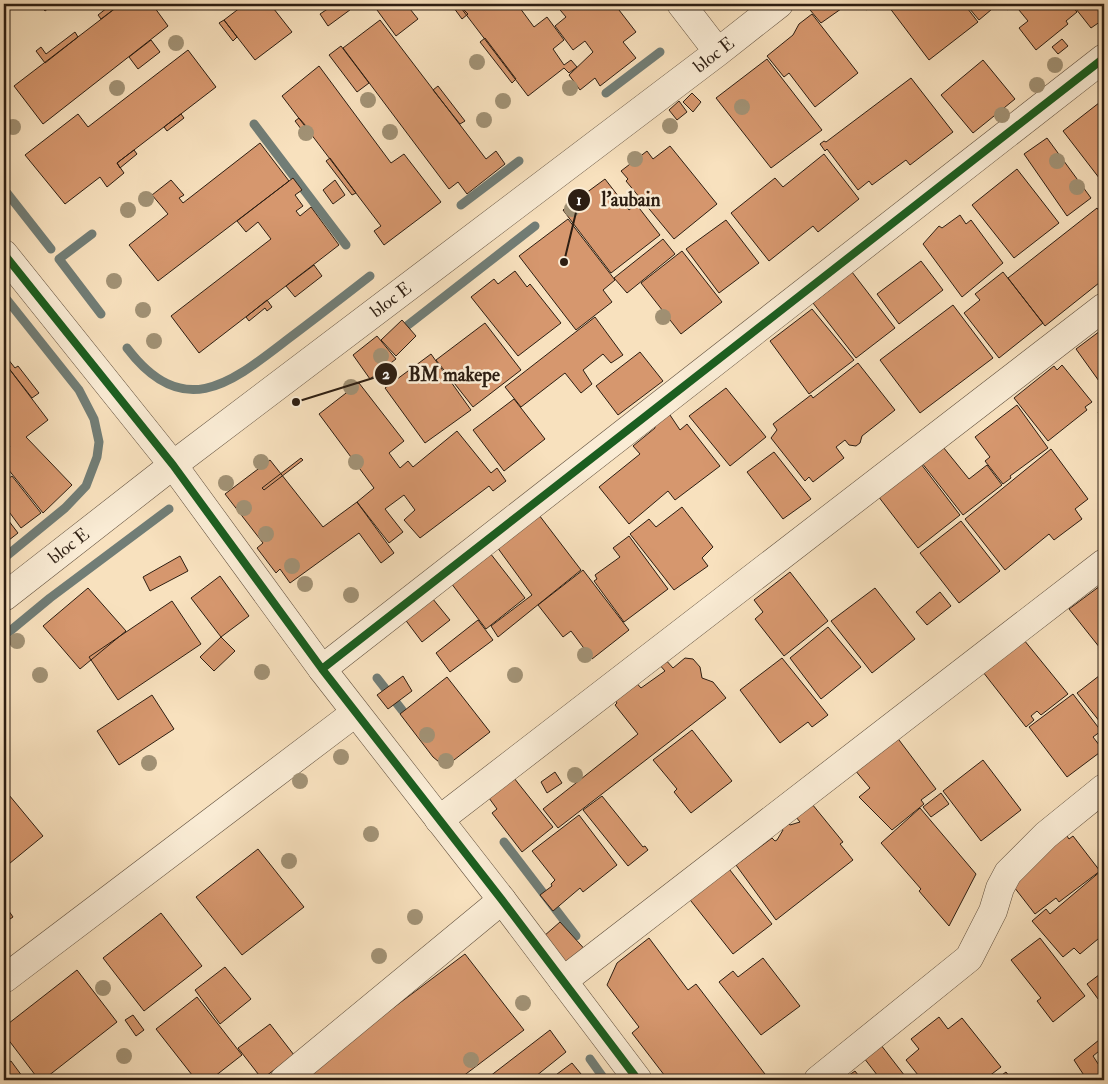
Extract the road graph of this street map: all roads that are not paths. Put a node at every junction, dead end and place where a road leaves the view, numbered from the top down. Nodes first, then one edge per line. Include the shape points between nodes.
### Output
1 (681, 4) edge
2 (779, 4) edge
3 (718, 52) junction
4 (1104, 58) edge
5 (4, 254) edge
6 (1104, 307) edge
7 (173, 465) junction
8 (1104, 562) edge
9 (4, 597) edge
10 (322, 669) junction
11 (355, 713) junction
12 (1104, 788) edge
13 (439, 820) junction
14 (502, 900) junction
15 (4, 979) edge
16 (563, 981) junction
17 (284, 1080) edge
18 (638, 1080) edge
19 (818, 1080) edge

1 - 3 street
2 - 3 street, bloc E
3 - 7 street, bloc E
4 - 10 street
5 - 7 street
6 - 13 street
7 - 9 street, bloc E
7 - 10 street
8 - 16 street
10 - 11 street
11 - 13 street
11 - 15 street
12 - 19 street via 1046,835 1008,873 970,958
13 - 14 street
14 - 16 street
14 - 17 street
16 - 18 street

